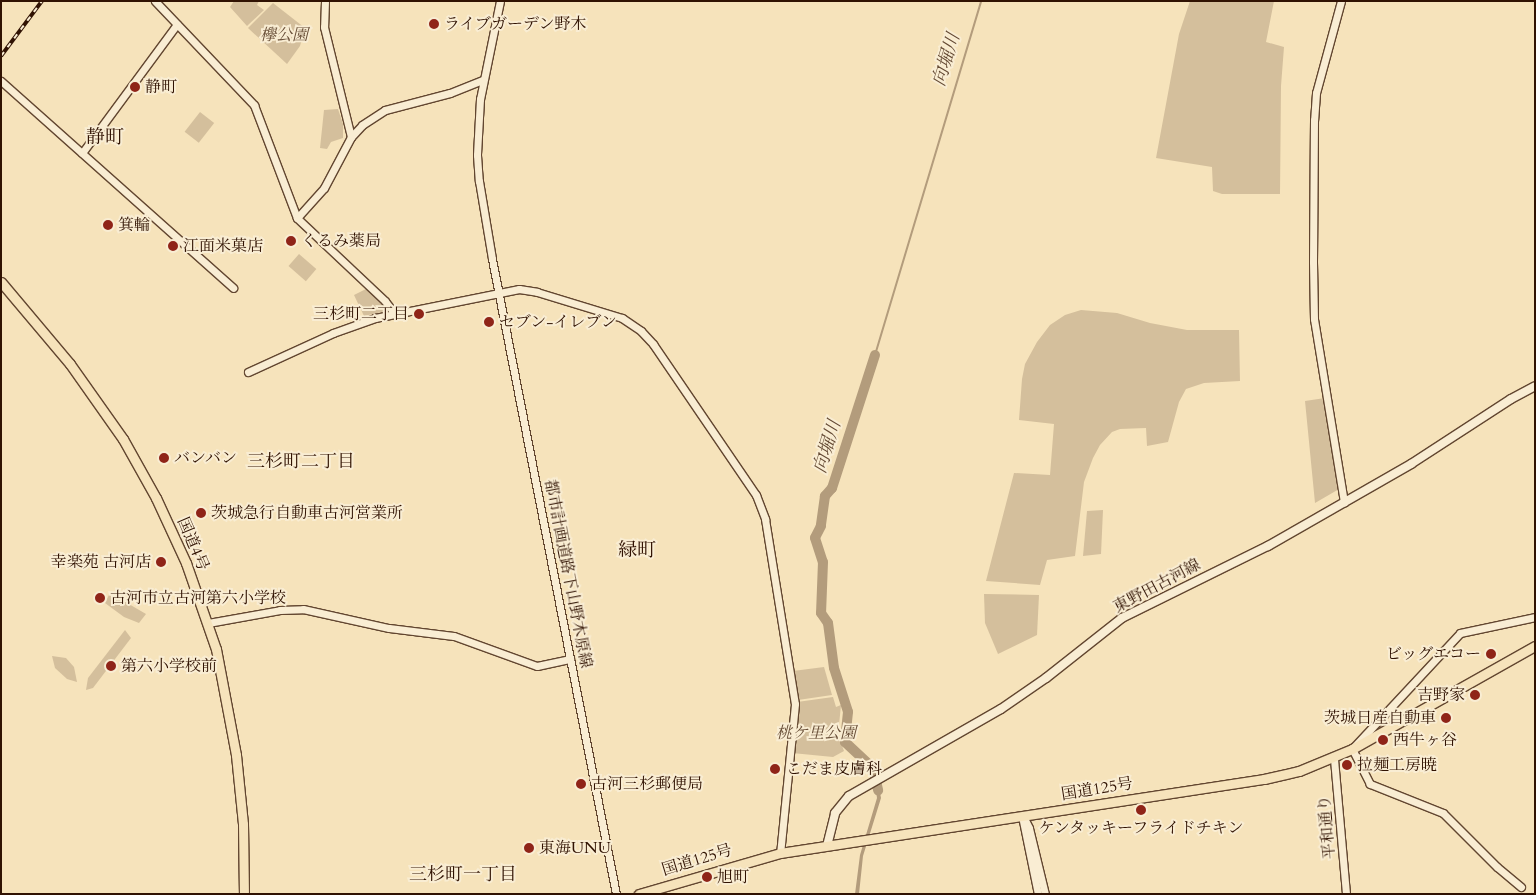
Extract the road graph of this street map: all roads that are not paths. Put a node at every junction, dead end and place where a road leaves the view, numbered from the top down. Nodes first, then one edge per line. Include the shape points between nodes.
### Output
1 (156, 1) edge
2 (325, 1) edge
3 (500, 1) edge
4 (1341, 1) edge
5 (177, 24) junction
6 (482, 80) junction
7 (1, 81) edge
8 (351, 137) junction
9 (82, 153) junction
10 (296, 218) junction
11 (1, 282) edge
12 (233, 288) dead end
13 (499, 292) junction
14 (394, 313) junction
15 (248, 372) dead end
16 (1535, 386) edge
17 (1344, 503) junction
18 (1535, 616) edge
19 (208, 623) junction
20 (1535, 646) edge
21 (570, 660) junction
22 (1352, 749) junction
23 (1334, 758) junction
24 (1023, 816) junction
25 (827, 846) junction
26 (780, 853) junction
27 (1521, 887) dead end
28 (244, 894) edge
29 (616, 894) edge
30 (639, 894) edge
31 (1038, 894) edge
32 (1045, 894) edge
33 (1346, 894) edge

1 - 5 street
2 - 8 street via 324,27
3 - 6 street, 都市計画道路下山野木原線
4 - 17 street via 1316,93 1313,262 1315,327
5 - 9 street
5 - 10 street via 254,105
6 - 8 street via 450,93 385,110 362,125
6 - 13 street, 都市計画道路下山野木原線 via 477,155
7 - 9 street
8 - 10 street via 324,188
9 - 12 street
10 - 14 street via 386,301
11 - 19 highway, 国道4号 via 70,364 123,439 172,531
13 - 14 street
13 - 21 street, 都市計画道路下山野木原線
13 - 26 street via 519,289 537,292 634,324 653,344 760,503 770,543 795,704
14 - 15 street via 332,333
16 - 17 main road, 東野田古河線
17 - 25 main road, 東野田古河線 via 1268,546 1122,618 1001,709 849,796 839,805 832,820
18 - 22 street via 1460,633
19 - 21 street via 303,609 388,628 454,636 537,666
19 - 28 highway, 国道4号 via 216,648 236,756 243,824
20 - 22 highway, 国道125号
21 - 29 street, 都市計画道路下山野木原線
22 - 23 highway, 国道125号
22 - 27 street via 1370,784 1443,813
23 - 24 highway, 国道125号 via 1264,779
23 - 33 street, 平和通り
24 - 25 highway, 国道125号
24 - 31 street
24 - 32 street via 1029,828
25 - 26 highway, 国道125号
26 - 30 highway, 国道125号

